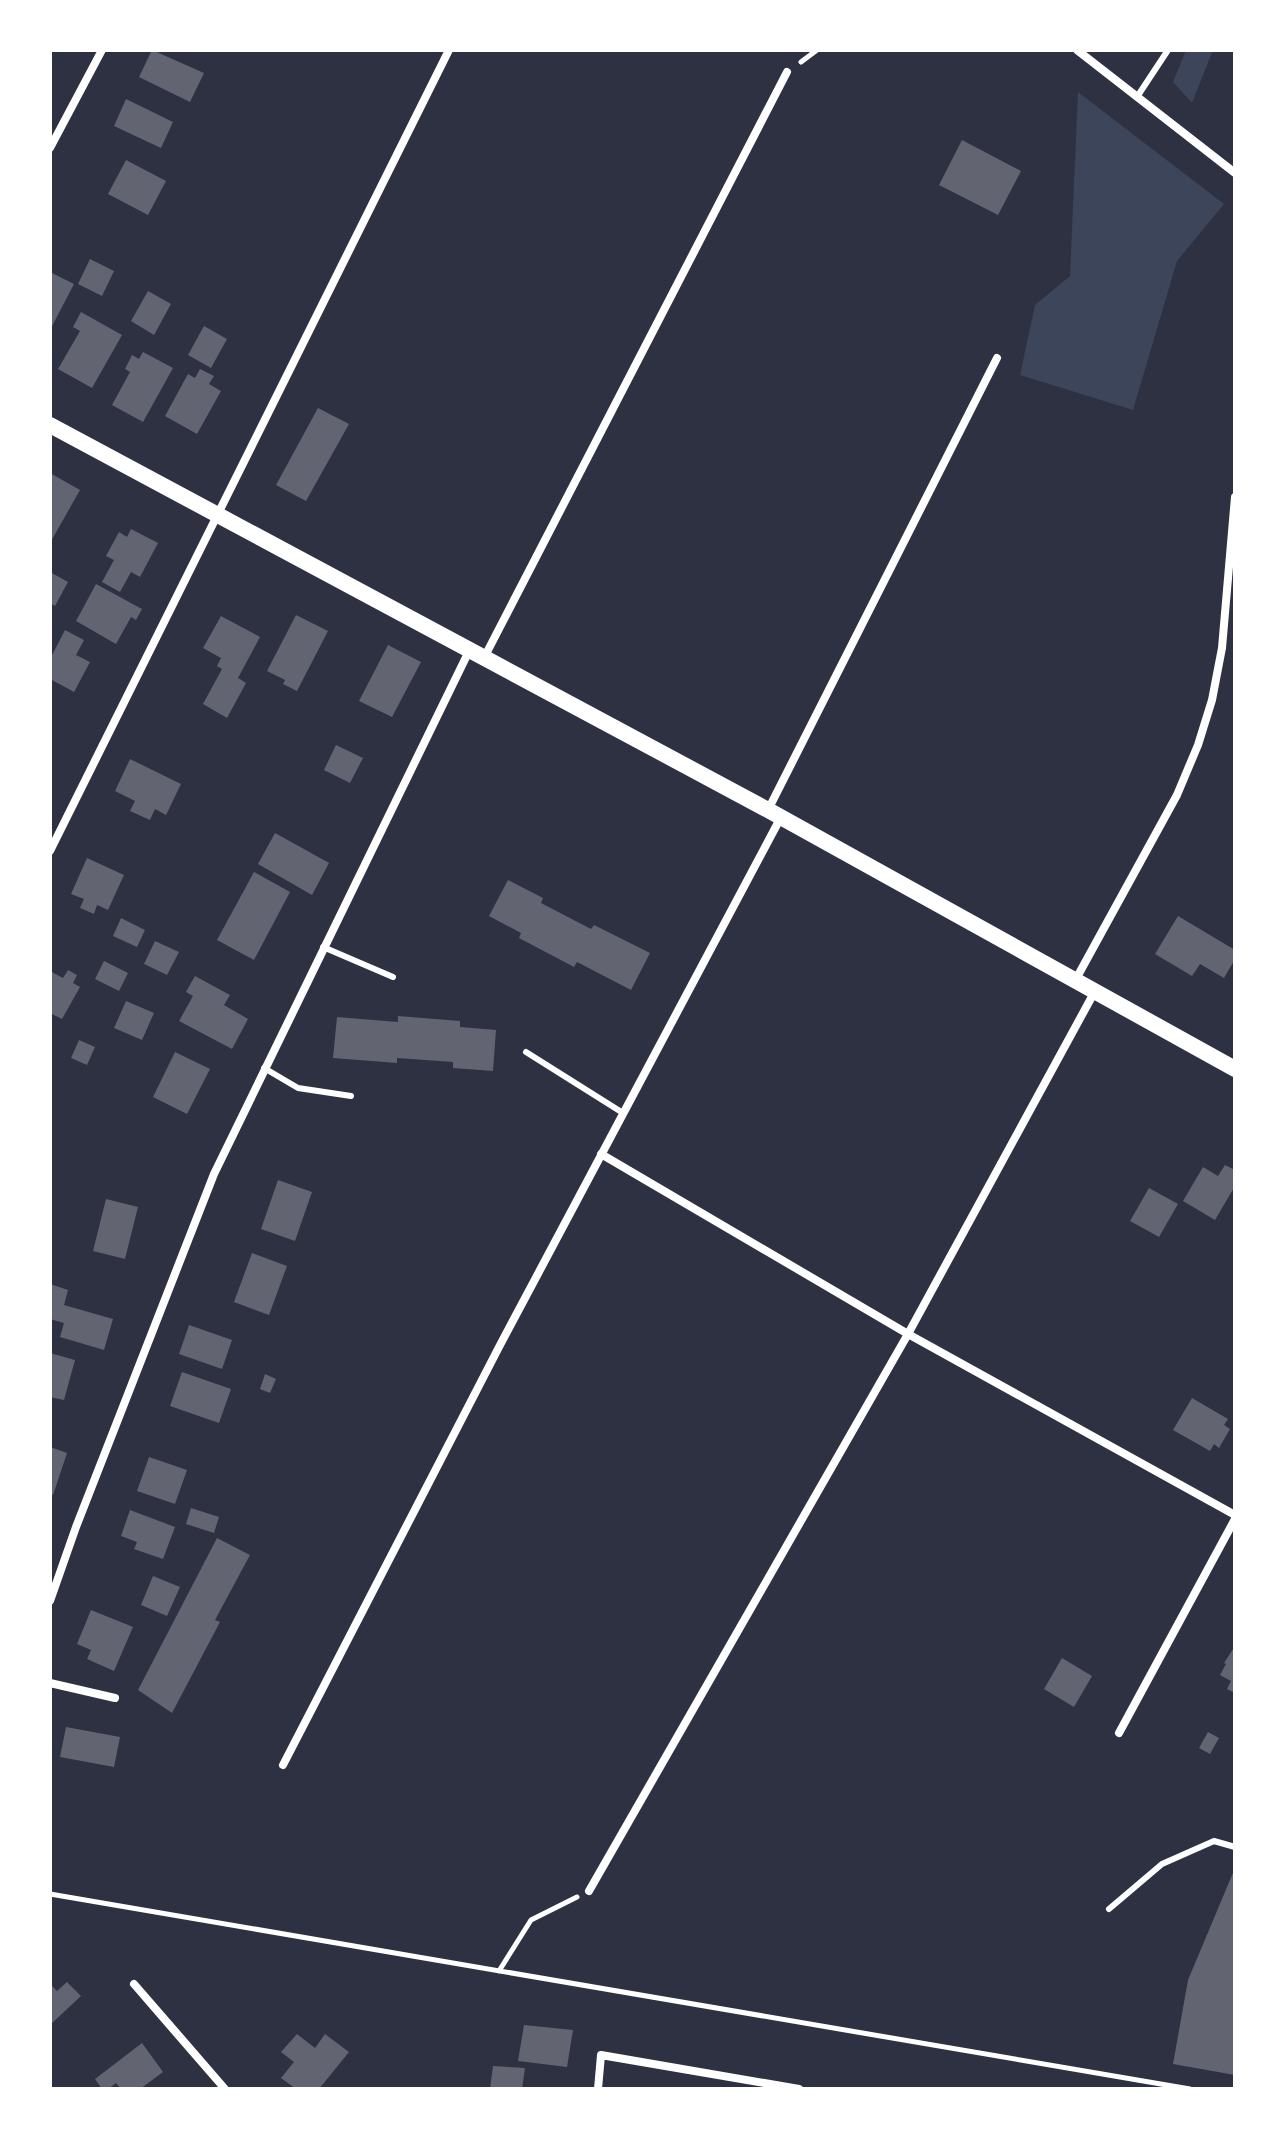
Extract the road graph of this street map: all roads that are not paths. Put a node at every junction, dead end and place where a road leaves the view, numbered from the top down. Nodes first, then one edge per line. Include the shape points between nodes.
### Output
1 (102, 50) edge
2 (449, 50) edge
3 (1077, 50) edge
4 (1168, 50) edge
5 (787, 72) dead end
6 (1137, 97) junction
7 (50, 148) edge
8 (1235, 173) edge
9 (997, 358) dead end
10 (50, 425) edge
11 (1235, 497) edge
12 (218, 516) junction
13 (477, 652) junction
14 (774, 814) junction
15 (50, 851) edge
16 (323, 947) junction
17 (393, 977) dead end
18 (1076, 979) junction
19 (1095, 990) junction
20 (526, 1052) dead end
21 (264, 1068) junction
22 (1235, 1069) edge
23 (351, 1096) dead end
24 (623, 1113) junction
25 (601, 1154) junction
26 (908, 1334) junction
27 (1235, 1517) edge
28 (50, 1601) edge
29 (50, 1683) edge
30 (115, 1698) dead end
31 (1119, 1733) dead end
32 (283, 1765) dead end
33 (1235, 1847) edge
34 (589, 1891) road end
35 (1109, 1909) dead end
36 (134, 1984) dead end
37 (225, 2089) edge
38 (598, 2089) edge
39 (799, 2089) edge

1 - 7 street
2 - 12 street
3 - 6 street
4 - 6 lane
5 - 13 street
6 - 8 street
9 - 14 street
10 - 12 main road
11 - 18 street via 1222,648 1198,745 1177,795
12 - 13 main road
12 - 15 street
13 - 14 main road
13 - 16 street
14 - 18 main road
14 - 24 street
16 - 17 lane
16 - 21 street
18 - 19 main road
19 - 22 main road
19 - 26 street
20 - 24 lane
21 - 23 lane via 298,1088
21 - 28 street via 199,1211
24 - 25 street
25 - 26 street
25 - 32 street
26 - 27 street
26 - 34 street
27 - 31 street
29 - 30 street
33 - 35 lane via 1214,1841 1162,1864
36 - 37 street
38 - 39 street via 601,2055

